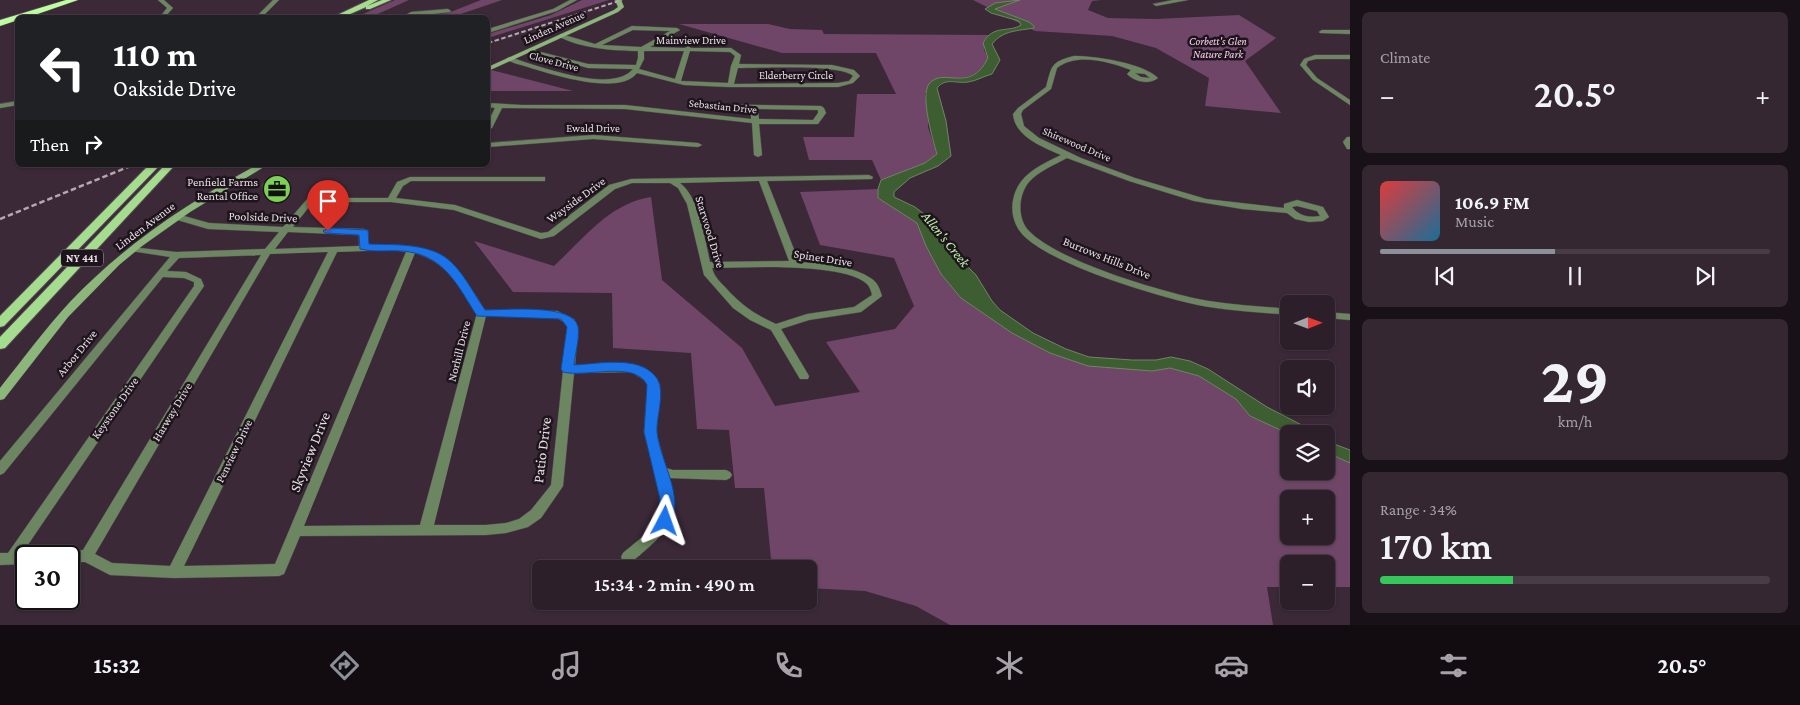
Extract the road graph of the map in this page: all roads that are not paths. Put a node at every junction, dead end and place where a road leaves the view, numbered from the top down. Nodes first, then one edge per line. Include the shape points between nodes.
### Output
1 (58, 0) edge
2 (74, 0) edge
3 (161, 0) edge
4 (276, 0) edge
5 (375, 0) edge
6 (388, 0) edge
7 (574, 0) edge
8 (618, 0) edge
9 (1185, 0) edge
10 (1156, 4) dead end
11 (448, 11) dead end
12 (26, 15) edge
13 (164, 15) edge
14 (260, 15) edge
15 (341, 15) edge
16 (355, 15) edge
17 (409, 15) edge
18 (0, 17) edge
19 (15, 18) edge
20 (0, 23) edge
21 (490, 30) edge
22 (1322, 32) dead end
23 (1350, 32) edge
24 (562, 36) junction
25 (595, 46) junction
26 (688, 48) junction
27 (529, 50) junction
28 (641, 50) junction
29 (1350, 57) edge
30 (509, 60) junction
31 (734, 66) junction
32 (490, 68) edge
33 (638, 69) junction
34 (1140, 71) dead end
35 (678, 81) junction
36 (731, 84) junction
37 (1350, 103) edge
38 (15, 104) edge
39 (490, 105) edge
40 (0, 106) edge
41 (697, 106) dead end
42 (499, 107) junction
43 (754, 107) junction
44 (754, 122) junction
45 (490, 124) edge
46 (1350, 139) edge
47 (490, 145) edge
48 (698, 145) dead end
49 (1350, 147) edge
50 (1068, 154) junction
51 (758, 155) dead end
52 (163, 167) edge
53 (260, 167) edge
54 (869, 177) dead end
55 (542, 179) dead end
56 (762, 179) junction
57 (672, 180) junction
58 (391, 200) junction
59 (1289, 211) dead end
60 (177, 217) junction
61 (285, 230) junction
62 (363, 247) junction
63 (134, 249) junction
64 (334, 249) junction
65 (412, 249) junction
66 (267, 252) junction
67 (176, 255) junction
68 (795, 264) junction
69 (707, 265) junction
70 (159, 274) junction
71 (1280, 311) edge
72 (482, 313) junction
73 (1335, 316) edge
74 (1350, 317) edge
75 (0, 323) edge
76 (775, 328) junction
77 (0, 345) edge
78 (567, 369) junction
79 (804, 376) dead end
80 (0, 396) edge
81 (0, 470) edge
82 (660, 471) junction
83 (726, 475) dead end
84 (426, 529) junction
85 (295, 531) junction
86 (80, 556) edge
87 (87, 556) junction
88 (628, 557) dead end
89 (6, 559) edge
90 (174, 572) junction

1 - 18 highway
2 - 12 highway
3 - 13 street via 170,8
4 - 14 street
5 - 15 main road
6 - 16 main road
7 - 21 street via 555,10
8 - 24 street, Linden Avenue via 621,7
9 - 10 street
11 - 17 street
19 - 20 highway
22 - 23 street
24 - 25 street
24 - 27 street, Linden Avenue
25 - 28 street
25 - 28 street via 632,28 677,30
26 - 28 street, Mainview Drive
26 - 31 street, Mainview Drive via 731,50 738,55
26 - 35 street
27 - 30 street, Linden Avenue
27 - 33 street, Elderberry Circle via 588,66
28 - 33 street via 643,56
29 - 37 street via 1310,58 1304,65 1306,71 1321,84
30 - 32 street, Linden Avenue
30 - 33 street, Clove Drive via 592,80 627,79
31 - 36 street
31 - 36 street, Elderberry Circle via 832,67 852,71 857,76 851,82 838,85
33 - 35 street, Elderberry Circle
34 - 50 street, Shirewood Drive via 1095,59 1069,60 1053,68 1049,88 1020,109 1017,119 1032,137
35 - 36 street, Elderberry Circle
38 - 40 street
39 - 42 street, Sebastian Drive
41 - 43 street, Sebastian Drive
42 - 44 street, Sebastian Drive via 624,107
42 - 45 street
43 - 44 street
43 - 44 street, Sebastian Drive via 820,108 822,113 815,122
44 - 51 street
46 - 49 street via 1347,142
47 - 48 street, Ewald Drive via 593,137
50 - 59 street, Shirewood Drive via 1194,199
50 - 71 street, Burrows Hills Drive via 1032,175 1018,194 1016,214 1026,232 1035,240 1084,264 1170,295 1226,306
52 - 75 main road, NY 441 via 140,180
52 - 77 main road, NY 441
53 - 60 street, Linden Avenue
54 - 56 street, Wayside Drive
55 - 58 street via 410,179 400,184
56 - 57 street, Wayside Drive
56 - 68 street
57 - 58 street, Wayside Drive via 631,181 612,187 551,234 541,236 456,208
57 - 69 street, Starwood Drive via 691,204
58 - 61 street, Wayside Drive via 311,200
60 - 61 street, Poolside Drive via 208,226
60 - 63 street, Linden Avenue
61 - 62 street, Poolside Drive via 364,232
61 - 66 street, Harway Drive
62 - 64 street, Norhill Drive
62 - 65 street, Norhill Drive
63 - 67 street, Norhill Drive
63 - 80 street, Linden Avenue via 75,304
64 - 66 street, Norhill Drive
64 - 90 street, Penview Drive
65 - 72 street, Norhill Drive via 441,259
65 - 85 street, Skyview Drive
66 - 67 street, Norhill Drive
66 - 87 street, Harway Drive
67 - 70 street, Arbor Drive
68 - 69 street, Spinet Drive
68 - 76 street, Spinet Drive via 868,280 875,287 877,296 857,310 808,317
69 - 76 street, Starwood Drive via 709,275 737,306
70 - 81 street, Arbor Drive
70 - 89 street, Keystone Drive via 186,275 198,281 199,286
72 - 78 street, Patio Drive via 558,314 565,317 573,327
72 - 84 street, Norhill Drive
73 - 74 street
76 - 79 street
78 - 82 street via 633,368 650,378 654,385 650,432
78 - 84 street, Patio Drive via 557,486 536,514 523,523 506,528
82 - 83 street via 673,475
82 - 88 street via 668,499 665,521
84 - 85 street, Patio Drive
85 - 90 street, Skyview Drive via 279,570
86 - 87 street
87 - 90 street via 110,569

